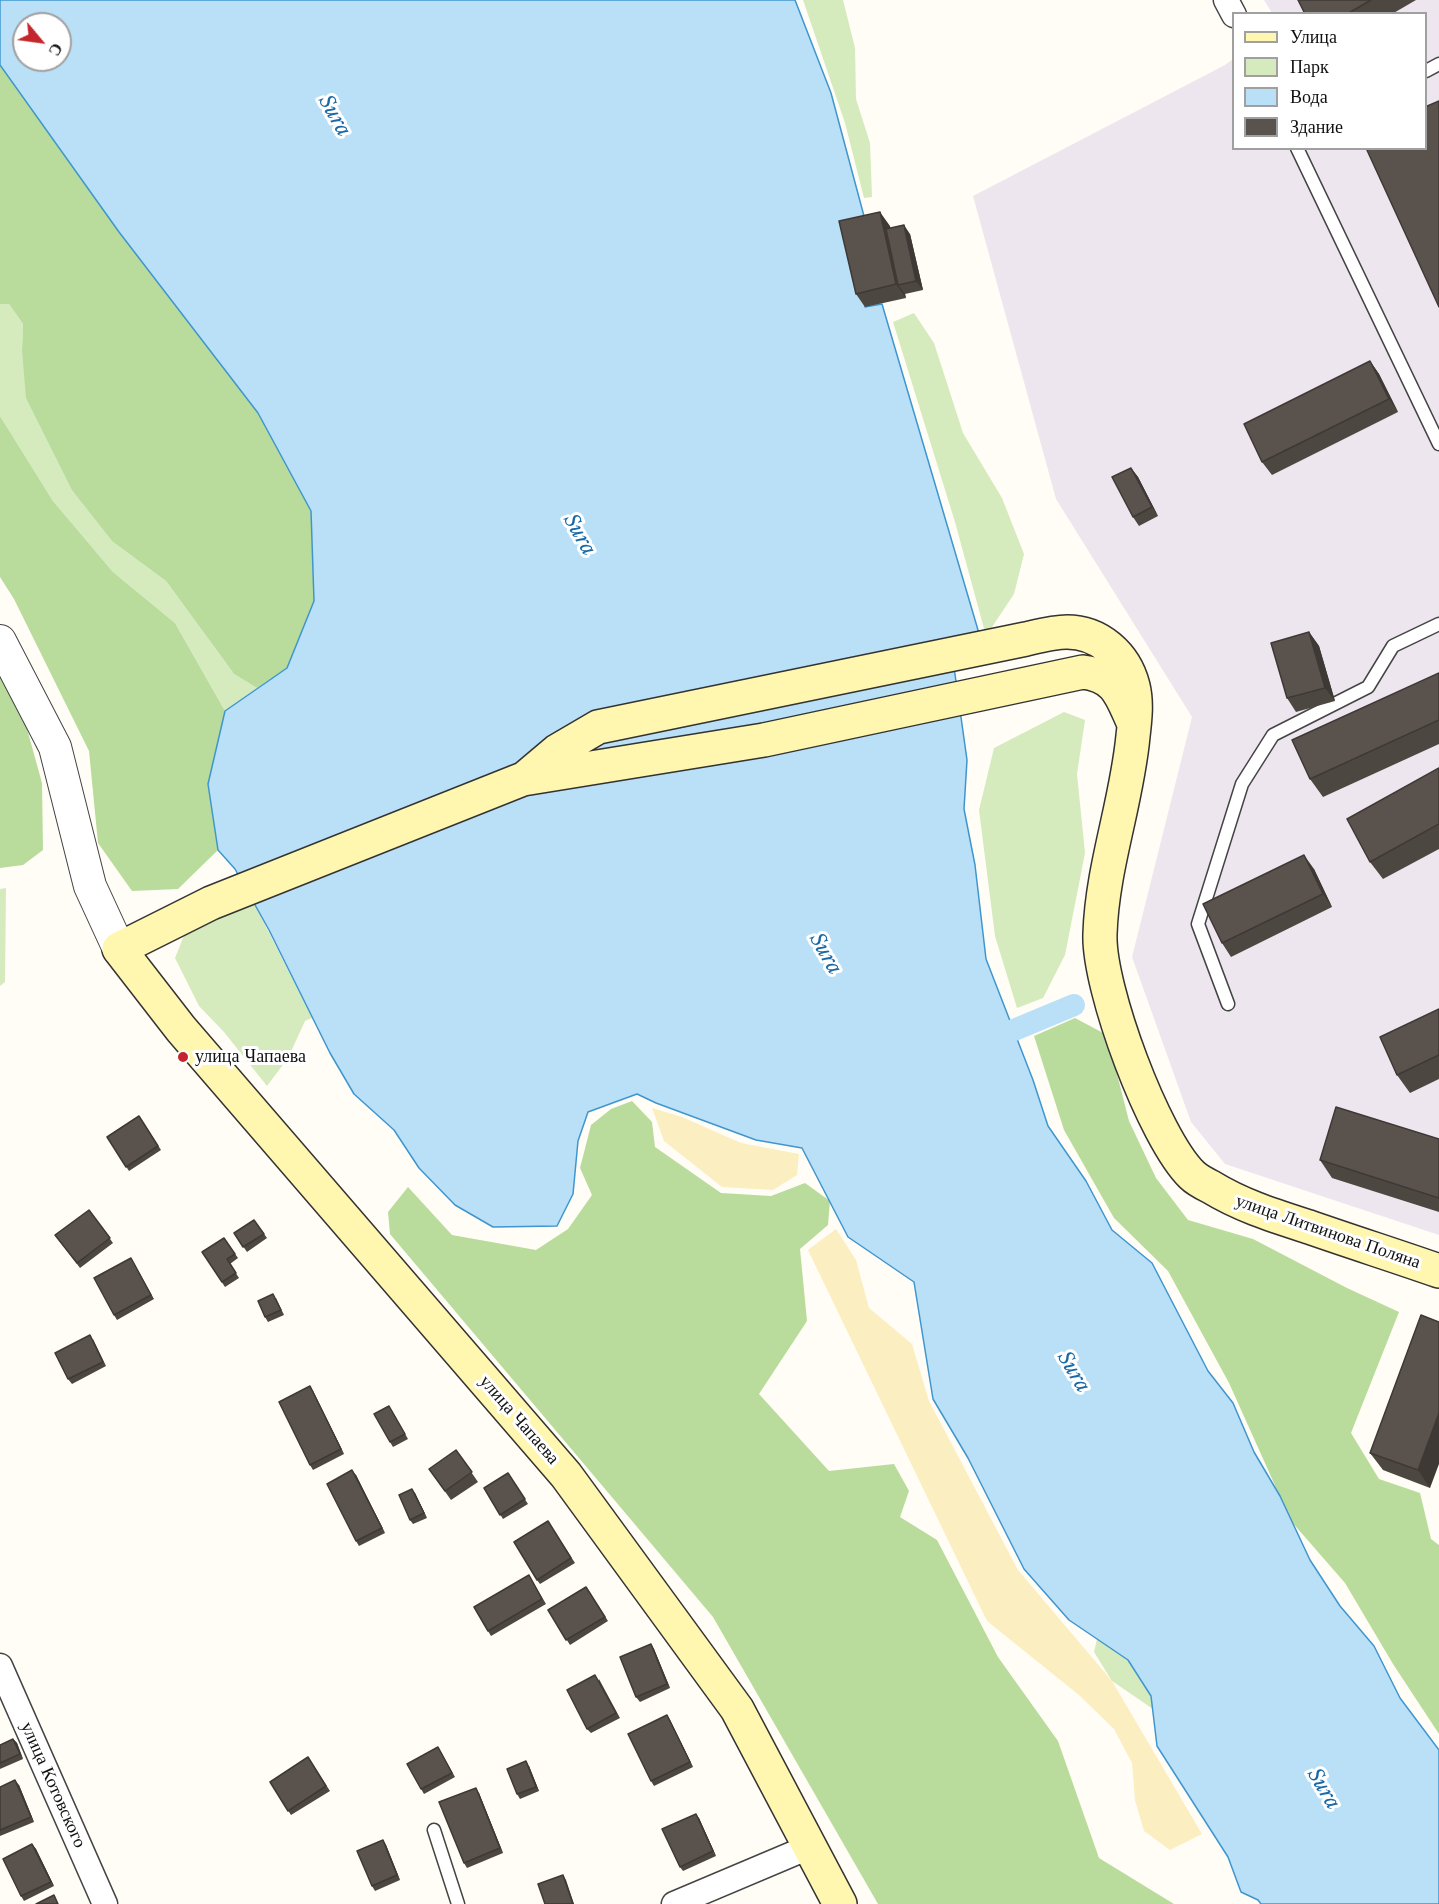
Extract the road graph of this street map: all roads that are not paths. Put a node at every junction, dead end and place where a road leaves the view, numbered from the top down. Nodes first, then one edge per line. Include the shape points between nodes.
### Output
1 (1298, 150) edge
2 (1439, 444) edge
3 (1439, 624) edge
4 (0, 641) edge
5 (1134, 724) junction
6 (523, 779) junction
7 (119, 949) junction
8 (1228, 1004) dead end
9 (1439, 1271) edge
10 (0, 1666) edge
11 (434, 1830) dead end
12 (810, 1847) junction
13 (105, 1904) edge
14 (458, 1904) edge
15 (674, 1904) edge
16 (840, 1904) edge

1 - 2 lane
3 - 8 lane via 1393,646 1368,687 1273,735 1242,784 1198,924
4 - 7 street, улица Чапаева via 55,747 90,886
5 - 6 main road via 1120,693 1109,680 1083,672 764,740
5 - 6 main road, улица Литвинова Поляна via 1136,705 1125,665 1098,640 1066,632 598,727 556,751
5 - 9 main road, улица Литвинова Поляна via 1131,758 1104,892 1102,960 1129,1056 1173,1151 1193,1176 1226,1196
6 - 7 main road via 211,903
7 - 12 main road, улица Чапаева via 181,1029 566,1475 737,1709
10 - 13 street, улица Котовского
11 - 14 lane
12 - 15 street
12 - 16 main road, улица Чапаева

